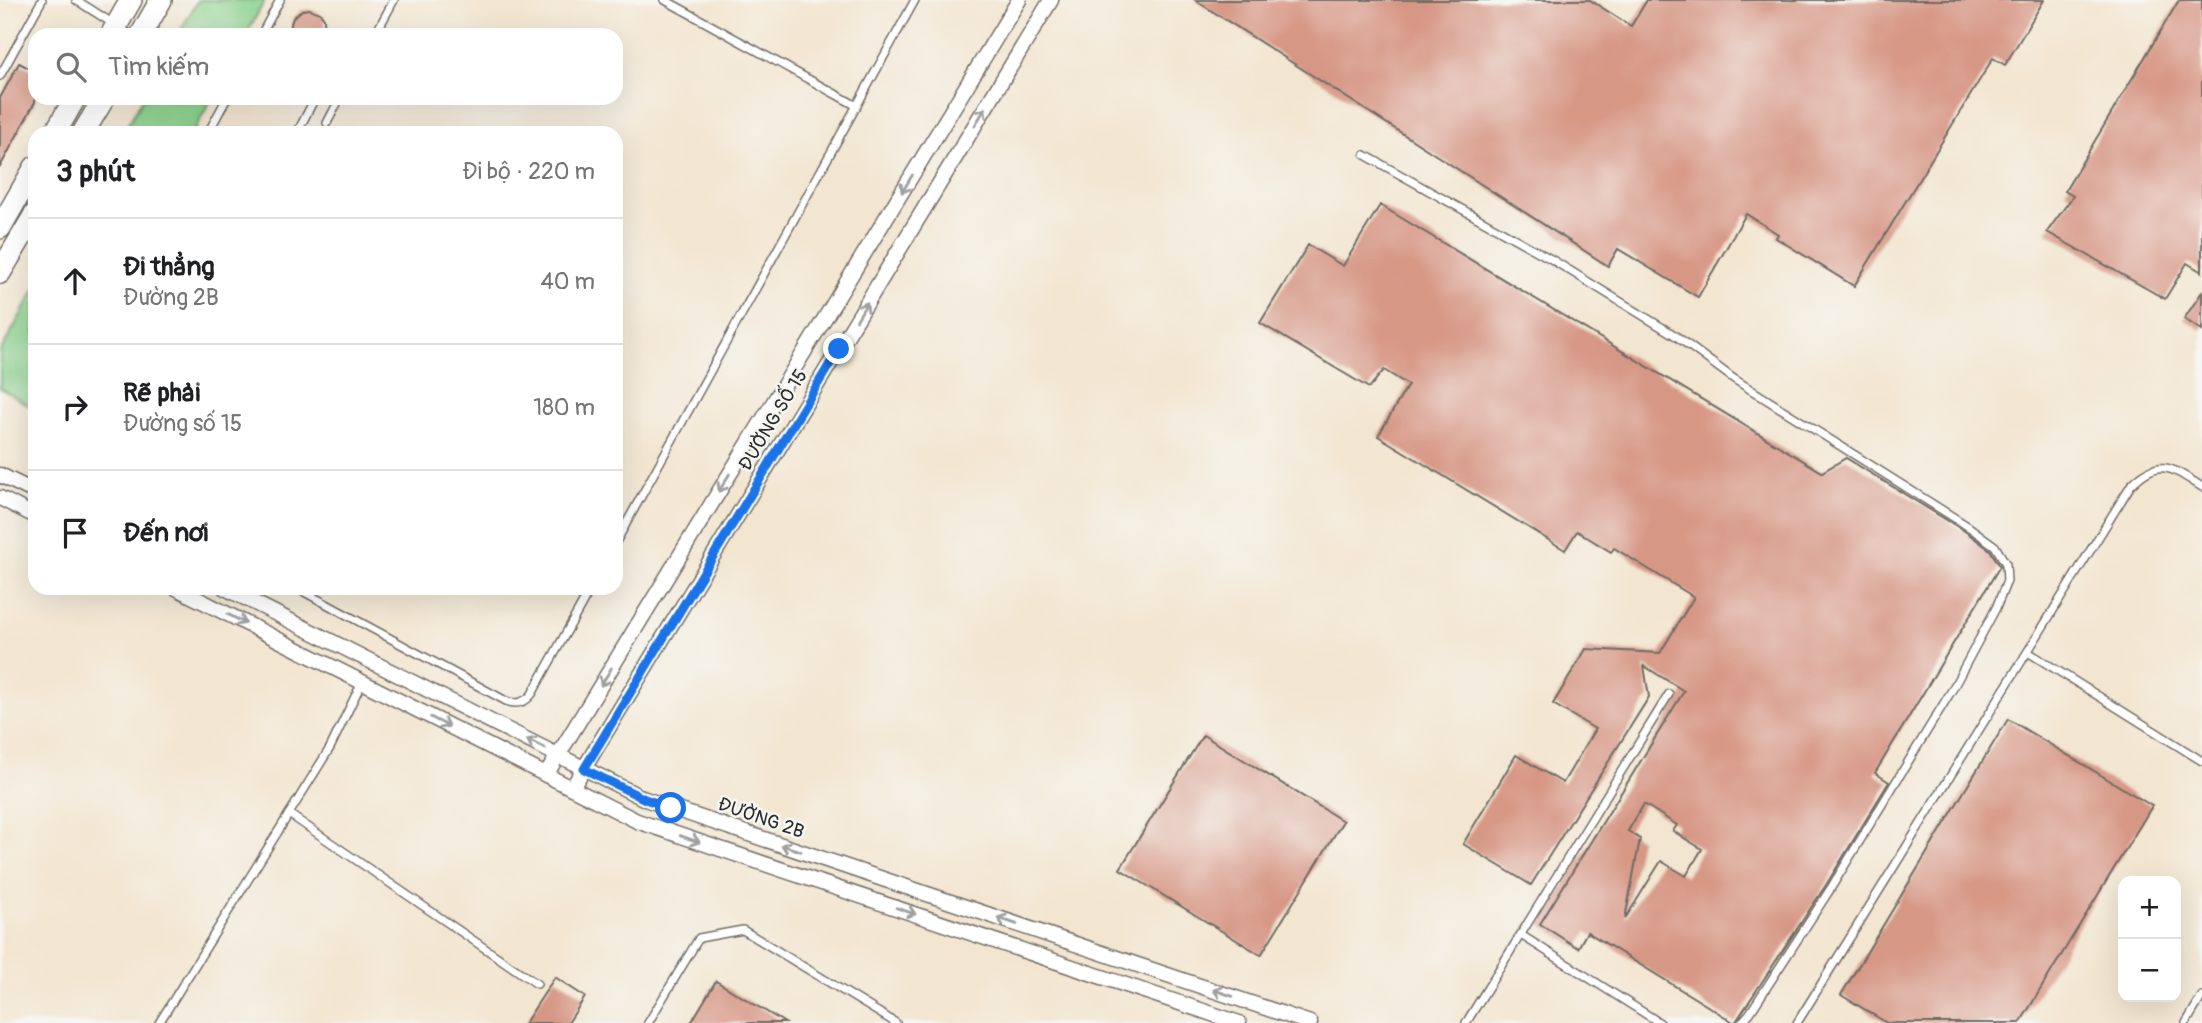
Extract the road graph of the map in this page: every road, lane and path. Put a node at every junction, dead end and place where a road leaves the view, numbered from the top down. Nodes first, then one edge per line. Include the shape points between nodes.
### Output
1 (42, 0) edge
2 (76, 0) edge
3 (131, 0) edge
4 (161, 0) edge
5 (280, 0) edge
6 (394, 0) edge
7 (665, 0) edge
8 (915, 0) edge
9 (1019, 0) edge
10 (1051, 0) edge
11 (679, 3) edge
12 (114, 28) edge
13 (120, 28) edge
14 (145, 28) edge
15 (265, 28) edge
16 (379, 28) edge
17 (0, 76) edge
18 (71, 105) edge
19 (100, 105) edge
20 (223, 105) edge
21 (311, 105) edge
22 (336, 105) edge
23 (857, 106) junction
24 (327, 123) dead end
25 (59, 126) edge
26 (87, 126) edge
27 (212, 126) edge
28 (301, 126) edge
29 (1365, 155) dead end
30 (28, 179) edge
31 (28, 226) edge
32 (0, 228) edge
33 (0, 273) edge
34 (0, 475) edge
35 (2202, 487) edge
36 (28, 489) edge
37 (0, 498) edge
38 (28, 512) edge
39 (623, 529) edge
40 (191, 595) edge
41 (239, 595) edge
42 (310, 595) edge
43 (587, 595) edge
44 (2028, 652) junction
45 (362, 682) junction
46 (1669, 694) dead end
47 (558, 755) junction
48 (2202, 761) edge
49 (584, 769) junction
50 (546, 775) junction
51 (572, 788) junction
52 (289, 814) junction
53 (1521, 935) junction
54 (537, 984) dead end
55 (2202, 996) edge
56 (159, 1023) edge
57 (648, 1023) edge
58 (896, 1023) edge
59 (1239, 1023) edge
60 (1310, 1023) edge
61 (1465, 1023) edge
62 (1660, 1023) edge
63 (1741, 1023) edge
64 (1797, 1023) edge
65 (2186, 1023) edge

1 - 17 lane
2 - 12 lane
3 - 13 street
4 - 14 street
5 - 15 lane
6 - 16 lane
7 - 11 lane
8 - 23 lane
9 -> 47 street, ĐƯỜNG SỐ 15
49 -> 10 street, ĐƯỜNG SỐ 15
11 - 23 lane
18 - 25 street
19 - 26 street
20 - 27 lane
21 - 28 lane
22 - 24 lane
23 - 39 lane
29 - 63 lane via 1551,259 1676,336 1734,379 1969,527 1995,546 2006,564 2007,581 1996,608 1952,690 1831,888
30 - 32 street
31 - 33 street
34 - 36 street
35 - 44 lane via 2172,470 2160,467 2144,472 2131,485
37 - 38 street
40 -> 45 street
47 -> 41 street, ĐƯỜNG 2B
42 - 43 lane via 515,704 532,694
44 - 48 lane
44 - 64 lane
45 -> 50 street
45 - 52 lane via 330,748
46 - 53 lane
47 - 49 street, ĐƯỜNG 2B
47 - 50 street, ĐƯỜNG SỐ 15
49 - 51 street, ĐƯỜNG SỐ 15
60 -> 49 street, ĐƯỜNG 2B via 645,799
50 - 51 street
51 -> 59 street via 637,821
52 - 54 lane
52 - 56 lane
53 - 61 lane
53 - 62 lane
55 - 65 lane
57 - 58 lane via 699,938 743,930

